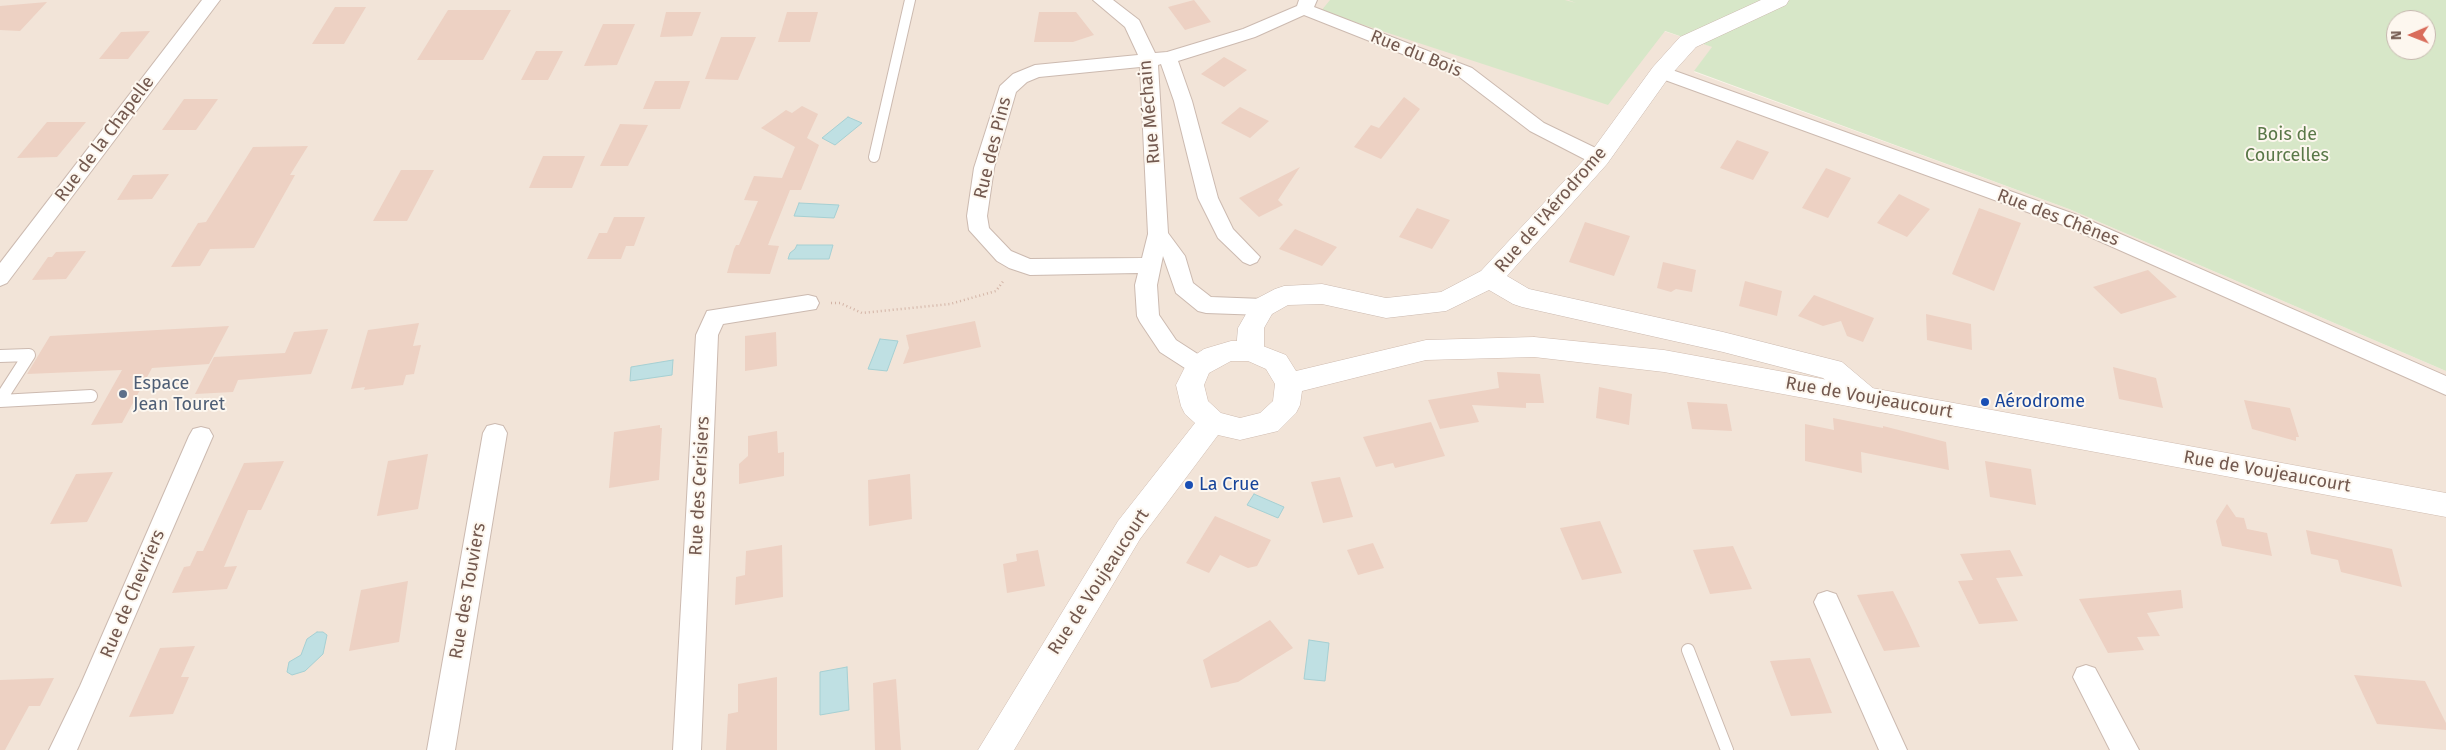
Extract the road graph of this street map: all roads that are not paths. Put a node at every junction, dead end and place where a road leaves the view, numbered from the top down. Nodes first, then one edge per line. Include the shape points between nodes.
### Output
1 (211, 0) edge
2 (910, 0) edge
3 (1778, 0) edge
4 (1106, 1) edge
5 (1306, 4) edge
6 (1159, 59) junction
7 (1661, 72) junction
8 (874, 157) dead end
9 (1599, 158) junction
10 (1158, 234) junction
11 (1250, 257) dead end
12 (1150, 265) junction
13 (0, 278) edge
14 (1490, 278) junction
15 (808, 303) road end
16 (1263, 307) junction
17 (1250, 351) junction
18 (0, 356) edge
19 (1199, 366) junction
20 (1290, 383) junction
21 (2446, 386) edge
22 (91, 396) dead end
23 (1864, 397) junction
24 (0, 401) edge
25 (1212, 422) junction
26 (495, 432) dead end
27 (201, 436) dead end
28 (2446, 505) edge
29 (1827, 602) dead end
30 (1688, 650) dead end
31 (2086, 677) dead end
32 (63, 750) edge
33 (441, 750) edge
34 (687, 750) edge
35 (995, 750) edge
36 (1727, 750) edge
37 (1893, 750) edge
38 (2125, 750) edge

1 - 13 street, Rue de la Chapelle
2 - 8 lane
3 - 7 main road, Rue de l'Aérodrome via 1688,42
4 - 6 street, Rue Méchain via 1132,24
5 - 6 street, Rue du Bois via 1249,33
5 - 9 street, Rue du Bois via 1465,72 1537,127
6 - 10 street, Rue Méchain
6 - 11 street, Rue Méchain via 1183,101 1208,198 1225,233
6 - 12 street, Rue des Pins via 1035,71 1020,78 1007,90 984,168 977,216 980,230 993,246 1016,263 1048,267
7 - 9 main road, Rue de l'Aérodrome
7 - 21 street, Rue des Chênes via 2070,220
9 - 14 main road, Rue de l'Aérodrome
10 - 12 street, Rue Méchain
10 - 16 street via 1175,256 1184,287 1206,305
12 - 19 street, Rue Méchain via 1146,285 1148,316 1168,346
14 - 16 main road, Rue de l'Aérodrome via 1446,301 1386,308 1322,294 1284,296
14 - 23 main road via 1522,297 1832,370
15 - 34 street, Rue des Cerisiers via 715,317 707,335
16 - 17 main road via 1251,328
17 - 19 main road via 1231,351 1214,356
17 - 20 main road via 1276,362
18 - 24 lane via 28,355
19 - 25 main road via 1190,385 1195,406
20 - 23 main road, Rue de Voujeaucourt via 1426,350 1534,347 1664,361
20 - 25 main road via 1286,405 1268,422 1240,429
22 - 24 lane
23 - 28 main road, Rue de Voujeaucourt
25 - 35 main road, Rue de Voujeaucourt via 1129,530
26 - 33 street, Rue des Touviers
27 - 32 street, Rue de Chevriers
29 - 37 street
30 - 36 lane
31 - 38 street

